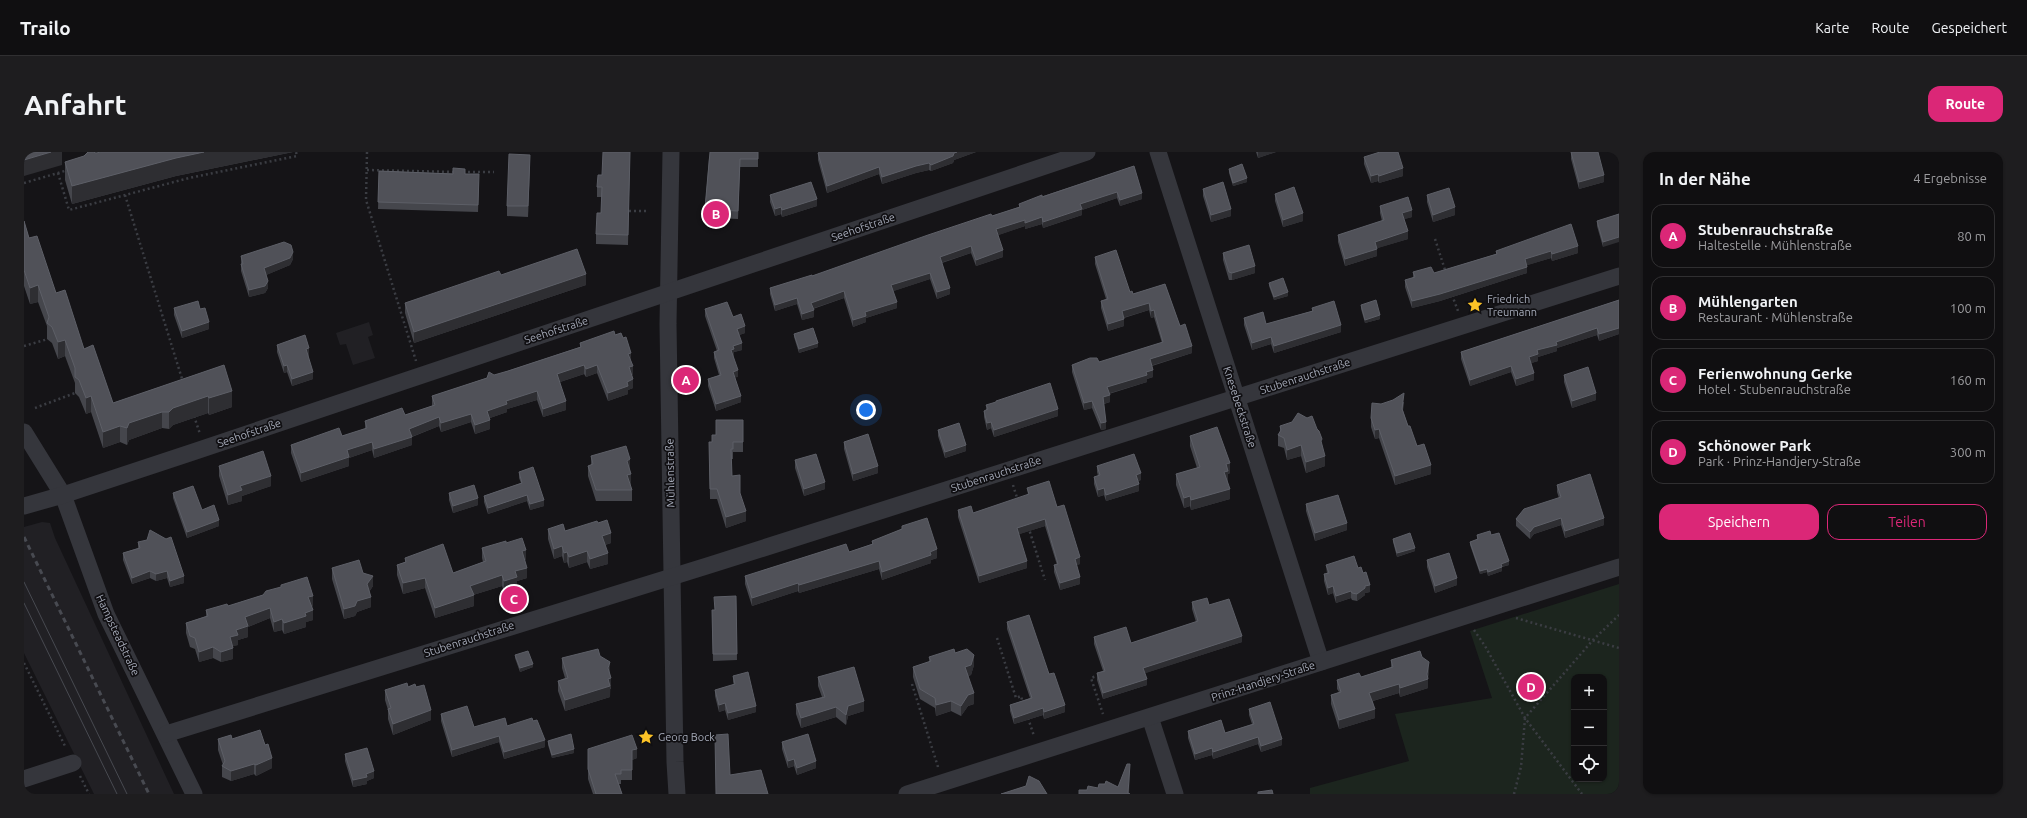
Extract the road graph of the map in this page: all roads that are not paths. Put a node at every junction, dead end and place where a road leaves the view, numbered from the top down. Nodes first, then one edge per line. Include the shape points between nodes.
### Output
1 (671, 152) edge
2 (1087, 152) edge
3 (1158, 152) edge
4 (1619, 276) edge
5 (668, 293) junction
6 (1237, 397) junction
7 (24, 432) edge
8 (63, 495) junction
9 (27, 505) edge
10 (1619, 567) edge
11 (672, 576) junction
12 (1321, 662) junction
13 (1150, 717) junction
14 (166, 734) junction
15 (73, 763) road end
16 (24, 779) edge
17 (194, 794) edge
18 (678, 794) edge
19 (907, 794) edge
20 (1175, 794) edge

1 - 5 street, Mühlenstraße
2 - 5 street, Seehofstraße
3 - 6 street, Knesebeckstraße
4 - 6 street, Stubenrauchstraße
5 - 8 street, Seehofstraße
5 - 11 street, Mühlenstraße
6 - 11 street, Stubenrauchstraße
6 - 12 street, Knesebeckstraße
7 - 8 street, Hampsteadstraße
8 - 9 street, Seehofstraße
8 - 14 street, Hampsteadstraße via 106,614
10 - 12 street, Prinz-Handjery-Straße
11 - 14 street, Stubenrauchstraße
11 - 18 street, Mühlenstraße via 675,762
12 - 13 street, Prinz-Handjery-Straße
13 - 19 street, Prinz-Handjery-Straße
13 - 20 street
14 - 17 street, Hampsteadstraße
15 - 16 street

